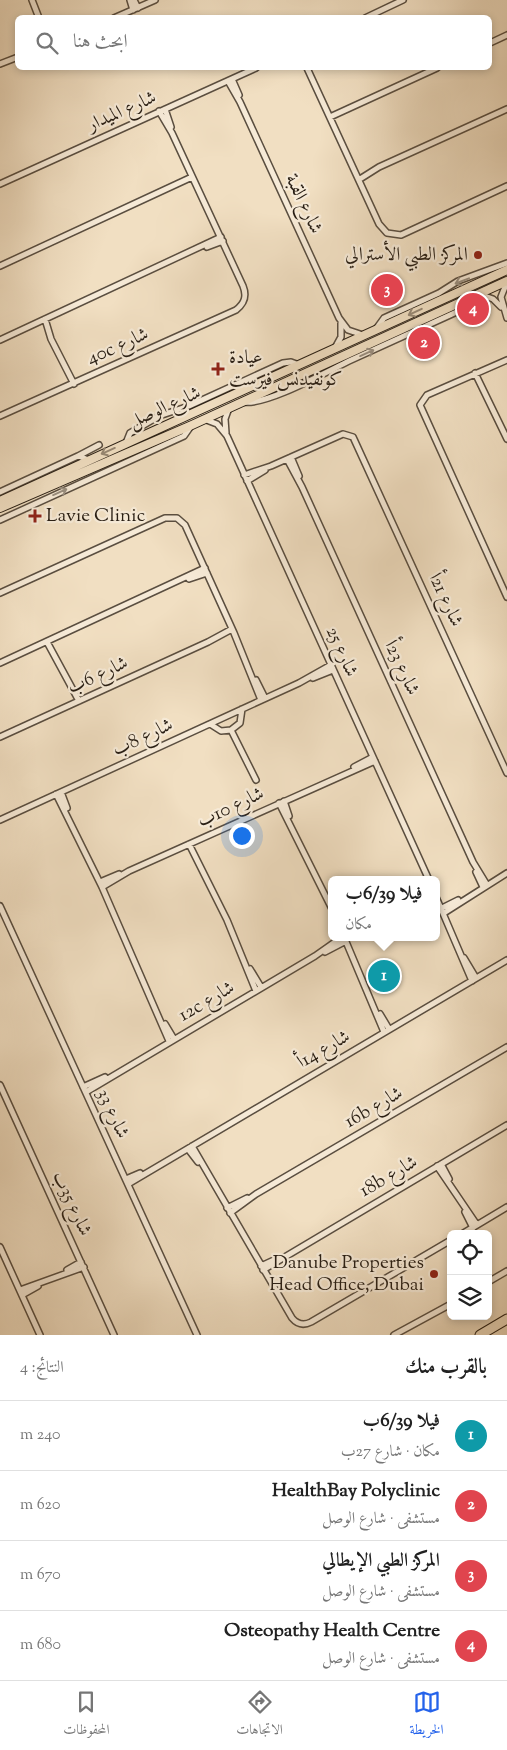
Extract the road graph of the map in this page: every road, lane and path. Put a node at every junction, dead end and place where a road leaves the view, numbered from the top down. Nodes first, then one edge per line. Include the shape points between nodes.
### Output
1 (32, 0) edge
2 (130, 0) edge
3 (134, 0) edge
4 (155, 0) edge
5 (403, 0) edge
6 (135, 8) junction
7 (38, 15) edge
8 (120, 15) edge
9 (371, 15) edge
10 (507, 35) edge
11 (492, 43) edge
12 (15, 58) edge
13 (0, 64) edge
14 (252, 70) edge
15 (308, 70) edge
16 (433, 70) edge
17 (230, 80) junction
18 (507, 109) edge
19 (162, 110) junction
20 (329, 115) junction
21 (359, 177) junction
22 (193, 179) junction
23 (0, 184) edge
24 (507, 186) edge
25 (222, 239) junction
26 (507, 263) edge
27 (0, 266) edge
28 (507, 270) edge
29 (507, 281) edge
30 (479, 294) junction
31 (503, 310) junction
32 (340, 318) junction
33 (507, 318) edge
34 (42, 321) junction
35 (376, 330) junction
36 (363, 335) junction
37 (0, 340) edge
38 (335, 348) junction
39 (507, 358) edge
40 (477, 372) junction
41 (72, 385) junction
42 (230, 408) junction
43 (0, 416) edge
44 (204, 419) junction
45 (192, 425) junction
46 (227, 436) junction
47 (507, 439) edge
48 (99, 445) dead end
49 (78, 456) junction
50 (289, 458) junction
51 (88, 460) junction
52 (271, 466) junction
53 (244, 475) junction
54 (247, 481) junction
55 (0, 492) edge
56 (0, 501) edge
57 (0, 508) edge
58 (0, 520) edge
59 (205, 570) junction
60 (0, 593) edge
61 (507, 597) edge
62 (233, 631) junction
63 (49, 641) junction
64 (0, 663) edge
65 (332, 667) junction
66 (263, 699) junction
67 (77, 702) junction
68 (242, 709) junction
69 (210, 724) junction
70 (231, 730) junction
71 (0, 737) edge
72 (374, 759) junction
73 (507, 773) edge
74 (256, 780) dead end
75 (58, 793) junction
76 (282, 802) junction
77 (0, 820) edge
78 (191, 843) junction
79 (507, 873) edge
80 (427, 876) edge
81 (101, 884) junction
82 (485, 886) junction
83 (328, 901) edge
84 (440, 904) edge
85 (0, 906) edge
86 (443, 910) junction
87 (341, 941) edge
88 (345, 941) edge
89 (507, 960) edge
90 (474, 979) junction
91 (259, 989) junction
92 (386, 1031) junction
93 (172, 1040) junction
94 (507, 1047) edge
95 (0, 1085) edge
96 (84, 1090) junction
97 (2, 1096) edge
98 (507, 1125) edge
99 (190, 1147) junction
100 (440, 1165) junction
101 (127, 1182) junction
102 (507, 1207) edge
103 (228, 1211) junction
104 (475, 1226) junction
105 (468, 1230) edge
106 (447, 1242) edge
107 (0, 1246) edge
108 (82, 1265) junction
109 (262, 1268) junction
110 (507, 1271) edge
111 (492, 1280) edge
112 (21, 1293) junction
113 (447, 1306) edge
114 (507, 1319) edge
115 (40, 1335) edge
116 (114, 1335) edge
117 (197, 1335) edge
118 (394, 1335) edge
119 (480, 1335) edge

1 - 7 street
2 - 6 street
3 - 6 street
4 - 6 street
5 - 9 street
6 - 8 street
10 - 11 street
12 - 13 street
14 - 17 street, شارع الميدار
15 - 20 street
16 - 20 street
17 - 19 street, شارع الميدار
17 - 32 street, شارع القبة
18 - 21 street
19 - 22 street
19 - 23 street, شارع الميدار
20 - 21 street
21 - 24 street via 381,227 390,235 401,235
22 - 25 street
22 - 27 street
25 - 34 street
25 - 41 street, 40c شارع via 243,286 245,300 236,310
26 -> 35 street via 458,281 384,318
28 -> 35 main road, شارع الوصل
29 - 30 main road, شارع الوصل
29 - 31 street via 501,294
30 - 31 street via 493,299
42 -> 30 main road, شارع الوصل
31 - 33 street
32 - 36 street, شارع القبة via 348,330
32 - 38 street, شارع القبة via 342,334
34 - 37 street
34 - 41 street
35 - 36 main road, شارع الوصل
36 - 38 main road, شارع الوصل
38 -> 51 main road, شارع الوصل
39 - 40 street
40 - 47 street
40 - 61 street via 427,395 420,403 420,411
41 - 43 street, 40c شارع
42 - 44 main road, شارع الوصل
42 - 46 street, شارع 25 via 224,422
44 - 45 main road, شارع الوصل
44 - 46 street, شارع 25 via 217,424
45 - 57 main road, شارع الوصل
58 -> 45 street via 184,436
46 - 53 street, شارع 25
48 - 49 street
49 - 51 street
49 - 55 street
50 - 52 street
50 - 73 street, شارع 21أ via 343,434 355,440
50 - 82 street, شارع 23أ
51 - 56 main road, شارع الوصل
52 - 53 street
52 - 54 street
53 - 54 street, شارع 25
54 - 65 street, شارع 25
59 - 60 street via 185,525 177,518 165,518
59 - 62 street
59 - 63 street
62 - 66 street
62 - 67 street, شارع 6ب
63 - 64 street
63 - 67 street
65 - 66 street, شارع 8ب
65 - 72 street, شارع 25
66 - 68 street, شارع 8ب
67 - 71 street, شارع 6ب
68 - 69 street, شارع 8ب
68 - 70 street via 240,723
69 - 70 street via 220,732
69 - 75 street, شارع 8ب
70 - 74 street
72 - 76 street, شارع 10ب
72 - 80 street, شارع 25
75 - 77 street, شارع 8ب
75 - 81 street
76 - 78 street, شارع 10ب
76 - 83 street
78 - 81 street, شارع 10ب
78 - 91 street
79 - 82 street
81 - 93 street
82 - 86 street
84 - 86 street
85 - 96 street, شارع 33
86 - 90 street
87 - 91 street, 12c شارع
88 - 92 street
89 - 90 street, شارع 14أ
90 - 92 street, شارع 14أ
91 - 93 street, 12c شارع
92 - 99 street, شارع 14أ
93 - 96 street, 12c شارع
94 - 103 street, 16b شارع
95 - 97 street, شارع 35ب
96 - 101 street, شارع 33
97 - 108 street, شارع 35ب
98 - 100 street, 18b شارع
99 - 101 street, شارع 14أ
99 - 103 street
100 - 104 street
100 - 109 street, 18b شارع
101 - 117 street, شارع 33
102 - 104 street
103 - 109 street
104 - 105 street
106 - 109 street via 310,1322 300,1324 292,1318
107 - 112 street
108 - 112 street
108 - 116 street, شارع 35ب
110 - 111 street
112 - 115 street
113 - 118 street
114 - 119 highway

